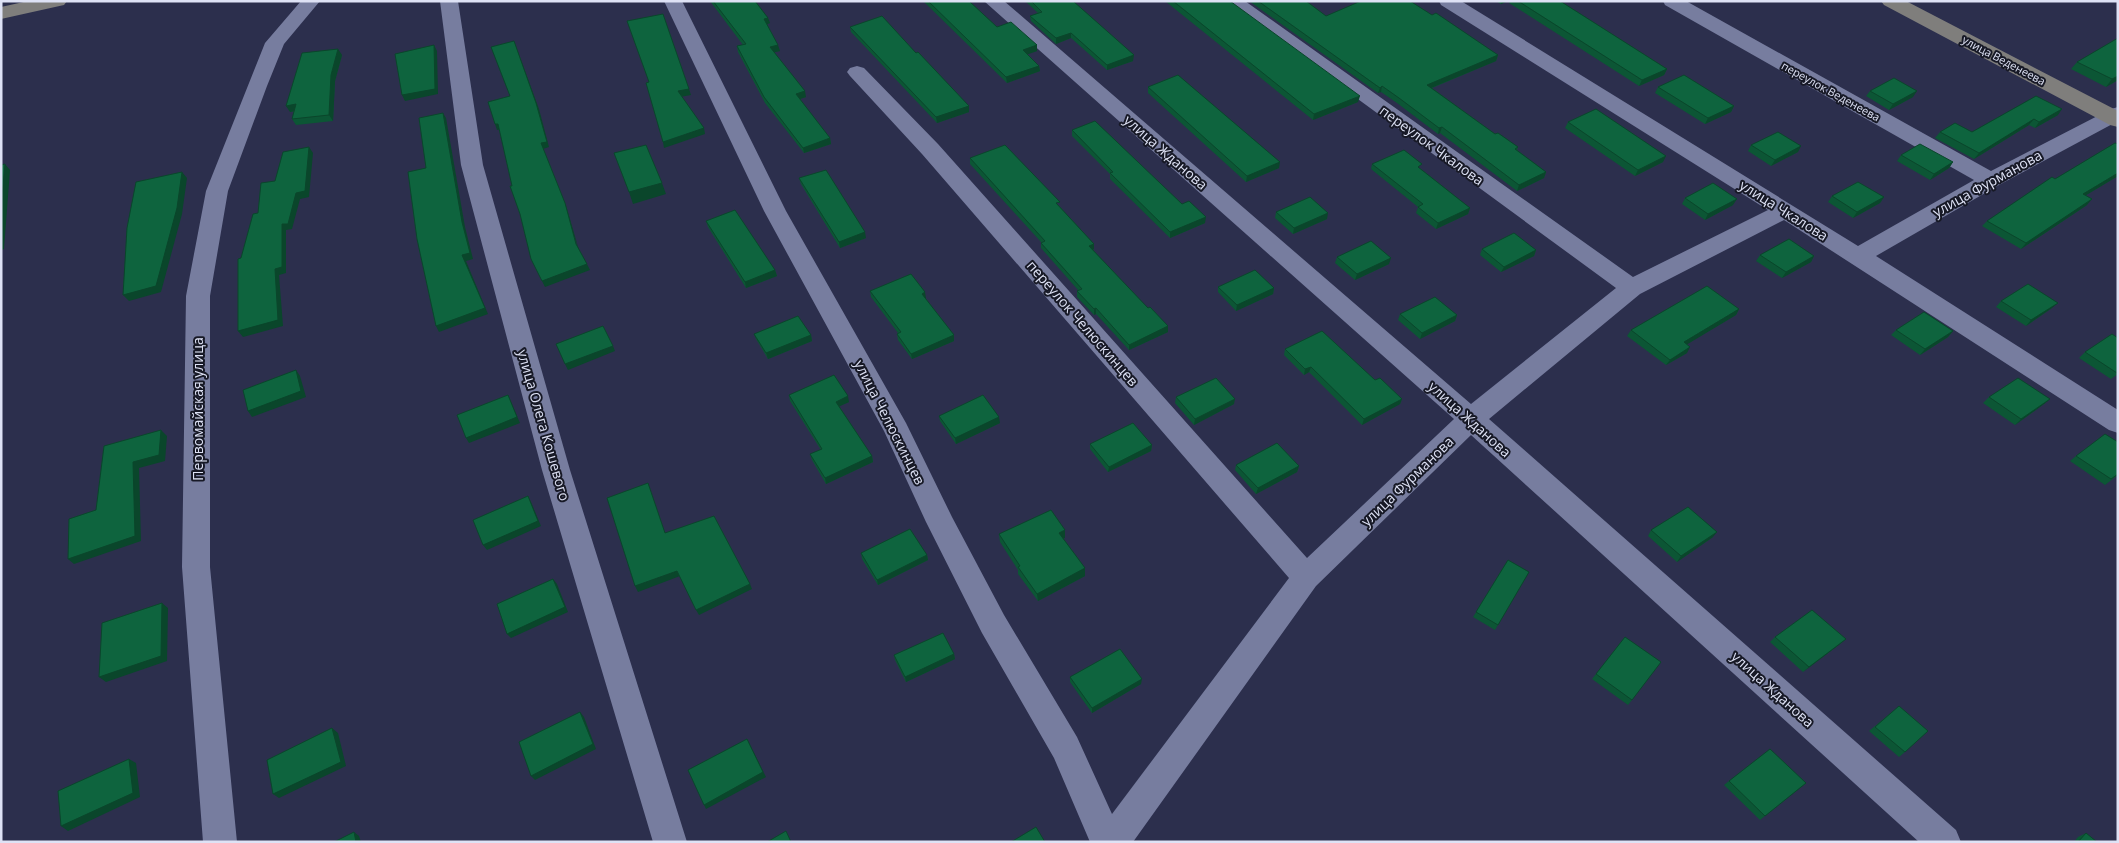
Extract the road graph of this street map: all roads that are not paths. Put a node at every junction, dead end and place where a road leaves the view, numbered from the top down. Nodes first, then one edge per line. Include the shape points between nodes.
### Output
1 (57, 1) edge
2 (311, 1) edge
3 (449, 1) edge
4 (673, 1) edge
5 (993, 1) edge
6 (1233, 1) edge
7 (1448, 1) edge
8 (1672, 1) edge
9 (1891, 1) edge
10 (1, 13) edge
11 (857, 72) dead end
12 (2116, 116) edge
13 (1991, 180) junction
14 (1784, 211) junction
15 (1858, 256) junction
16 (1632, 288) junction
17 (1471, 419) junction
18 (2118, 423) edge
19 (1306, 577) junction
20 (220, 842) edge
21 (670, 842) edge
22 (1107, 842) edge
23 (1112, 842) edge
24 (1944, 842) edge

1 - 10 street
2 - 20 street, Первомайская улица via 275,43 257,86 217,191 198,296 196,567
3 - 21 street, улица Олега Кошевого via 472,165 556,470
4 - 22 street, улица Челюскинцев via 776,211 897,430 993,624 1066,748
5 - 17 street, улица Жданова
6 - 16 street, переулок Чкалова
7 - 14 street, улица Чкалова
8 - 13 street, переулок Веденеева
9 - 12 street, улица Веденеева
11 - 19 street, переулок Челюскинцев via 930,149
12 - 13 street, улица Фурманова
13 - 15 street, улица Фурманова
14 - 15 street, улица Чкалова
14 - 16 street, улица Фурманова
15 - 18 street, улица Чкалова
16 - 17 street, улица Фурманова
17 - 19 street, улица Фурманова
17 - 24 street, улица Жданова
19 - 23 street, улица Фурманова

